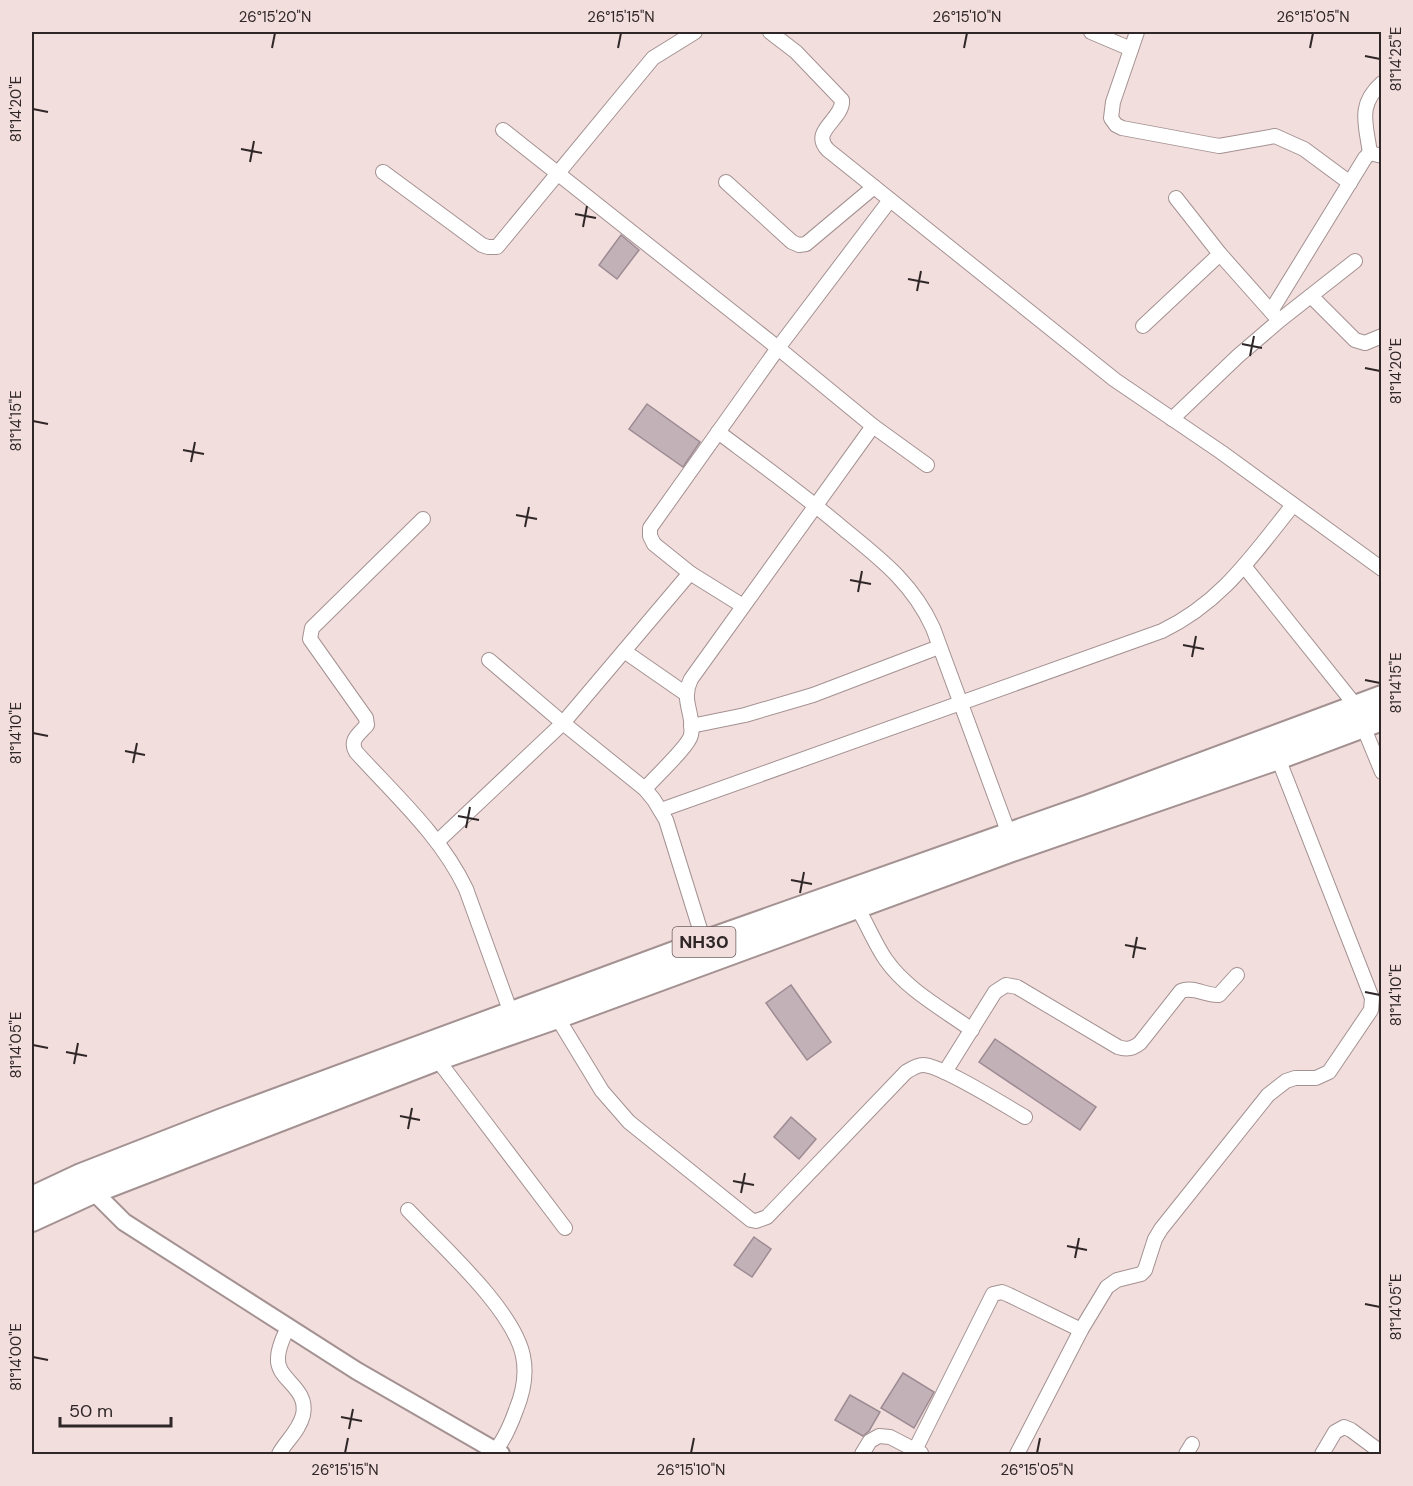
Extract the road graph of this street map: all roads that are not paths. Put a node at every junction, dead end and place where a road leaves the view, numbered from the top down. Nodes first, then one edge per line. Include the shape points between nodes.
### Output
1 (695, 32) edge
2 (770, 32) edge
3 (1090, 32) edge
4 (1137, 32) edge
5 (1131, 49) junction
6 (1382, 83) edge
7 (503, 130) dead end
8 (1376, 155) edge
9 (383, 172) dead end
10 (557, 173) junction
11 (726, 182) dead end
12 (1350, 183) junction
13 (874, 187) junction
14 (1176, 198) dead end
15 (890, 200) junction
16 (1220, 254) junction
17 (1355, 261) dead end
18 (1311, 296) junction
19 (1275, 316) junction
20 (1143, 326) dead end
21 (1382, 336) edge
22 (778, 348) junction
23 (1172, 419) junction
24 (873, 426) junction
25 (718, 432) junction
26 (927, 465) dead end
27 (816, 505) junction
28 (1293, 505) junction
29 (423, 519) dead end
30 (1244, 566) junction
31 (1382, 569) edge
32 (690, 573) junction
33 (743, 606) junction
34 (939, 647) junction
35 (624, 651) junction
36 (489, 660) dead end
37 (686, 694) junction
38 (1382, 697) edge
39 (959, 704) junction
40 (1367, 717) edge
41 (562, 723) junction
42 (691, 726) junction
43 (1278, 758) junction
44 (1382, 772) edge
45 (645, 789) junction
46 (661, 810) junction
47 (1008, 834) junction
48 (438, 841) junction
49 (857, 907) junction
50 (704, 942) junction
51 (1237, 975) dead end
52 (511, 1013) junction
53 (557, 1017) junction
54 (972, 1029) junction
55 (437, 1059) junction
56 (945, 1072) junction
57 (1025, 1117) dead end
58 (87, 1183) junction
59 (34, 1206) edge
60 (408, 1210) dead end
61 (565, 1228) dead end
62 (288, 1327) junction
63 (1081, 1330) junction
64 (919, 1452) edge
65 (1382, 1453) edge
66 (496, 1454) edge
67 (279, 1455) edge
68 (862, 1455) edge
69 (1017, 1455) edge
70 (1322, 1455) edge

1 - 10 street via 653,58
2 - 13 street via 796,52 842,100 822,142
3 - 5 street
4 - 5 street
5 - 12 street via 1113,102 1111,118 1116,125 1219,146 1275,136 1304,149
6 - 8 street via 1366,104 1365,119
7 - 10 street
8 - 12 street
9 - 10 street via 492,248 502,243
10 - 22 street
11 - 13 street via 798,245 806,244
12 - 19 street
13 - 15 street
14 - 16 street
15 - 22 street
15 - 23 street via 1115,380
16 - 19 street
16 - 20 street
17 - 18 street
18 - 19 street
18 - 21 street via 1355,340 1365,343
19 - 23 street
22 - 24 street
22 - 25 street
23 - 28 street
24 - 26 street
24 - 27 street
25 - 27 street
25 - 32 street via 650,528 654,544
27 - 33 street
27 - 34 street via 906,584 923,607
28 - 30 street
28 - 31 street
29 - 48 street via 312,628 310,639 366,718 367,725 352,745 356,752
30 - 39 street via 1206,605 1162,632
30 - 40 street
32 - 33 street
32 - 35 street
33 - 37 street via 691,679
34 - 39 street
34 - 42 street via 813,695
35 - 37 street
35 - 41 street
36 - 41 street
37 - 42 street
38 - 40 highway, NH30
39 - 46 street
39 - 47 street
40 - 43 highway, NH30
40 - 44 street
40 - 47 highway, NH30
41 - 45 street
41 - 48 street
42 - 45 street via 686,744
43 - 49 highway, NH30
43 - 63 street via 1371,998 1371,1010 1329,1072 1316,1078 1286,1081 1268,1095 1161,1229 1145,1270 1111,1283
45 - 46 street
46 - 50 street
47 - 50 highway, NH30
48 - 52 street via 466,889
49 - 53 highway, NH30
49 - 54 street via 886,960 899,975
50 - 52 highway, NH30
51 - 54 street via 1219,995 1181,991 1140,1043 1131,1048 1118,1047 1011,986 995,992
52 - 58 highway, NH30 via 222,1120
53 - 55 highway, NH30
53 - 56 street via 602,1091 629,1122 745,1217 756,1221 767,1216 906,1072 922,1065
54 - 56 street
55 - 58 highway, NH30
55 - 61 street
56 - 57 street
58 - 59 highway, NH30
58 - 62 street via 124,1222
60 - 66 street via 484,1290 506,1317 518,1340 525,1375 522,1393
62 - 66 street
62 - 67 street via 278,1362 302,1396 304,1408 299,1424
63 - 64 street via 1002,1292 993,1294
63 - 69 street
64 - 68 street via 890,1437 879,1436 870,1441
65 - 70 street via 1344,1427 1335,1432

